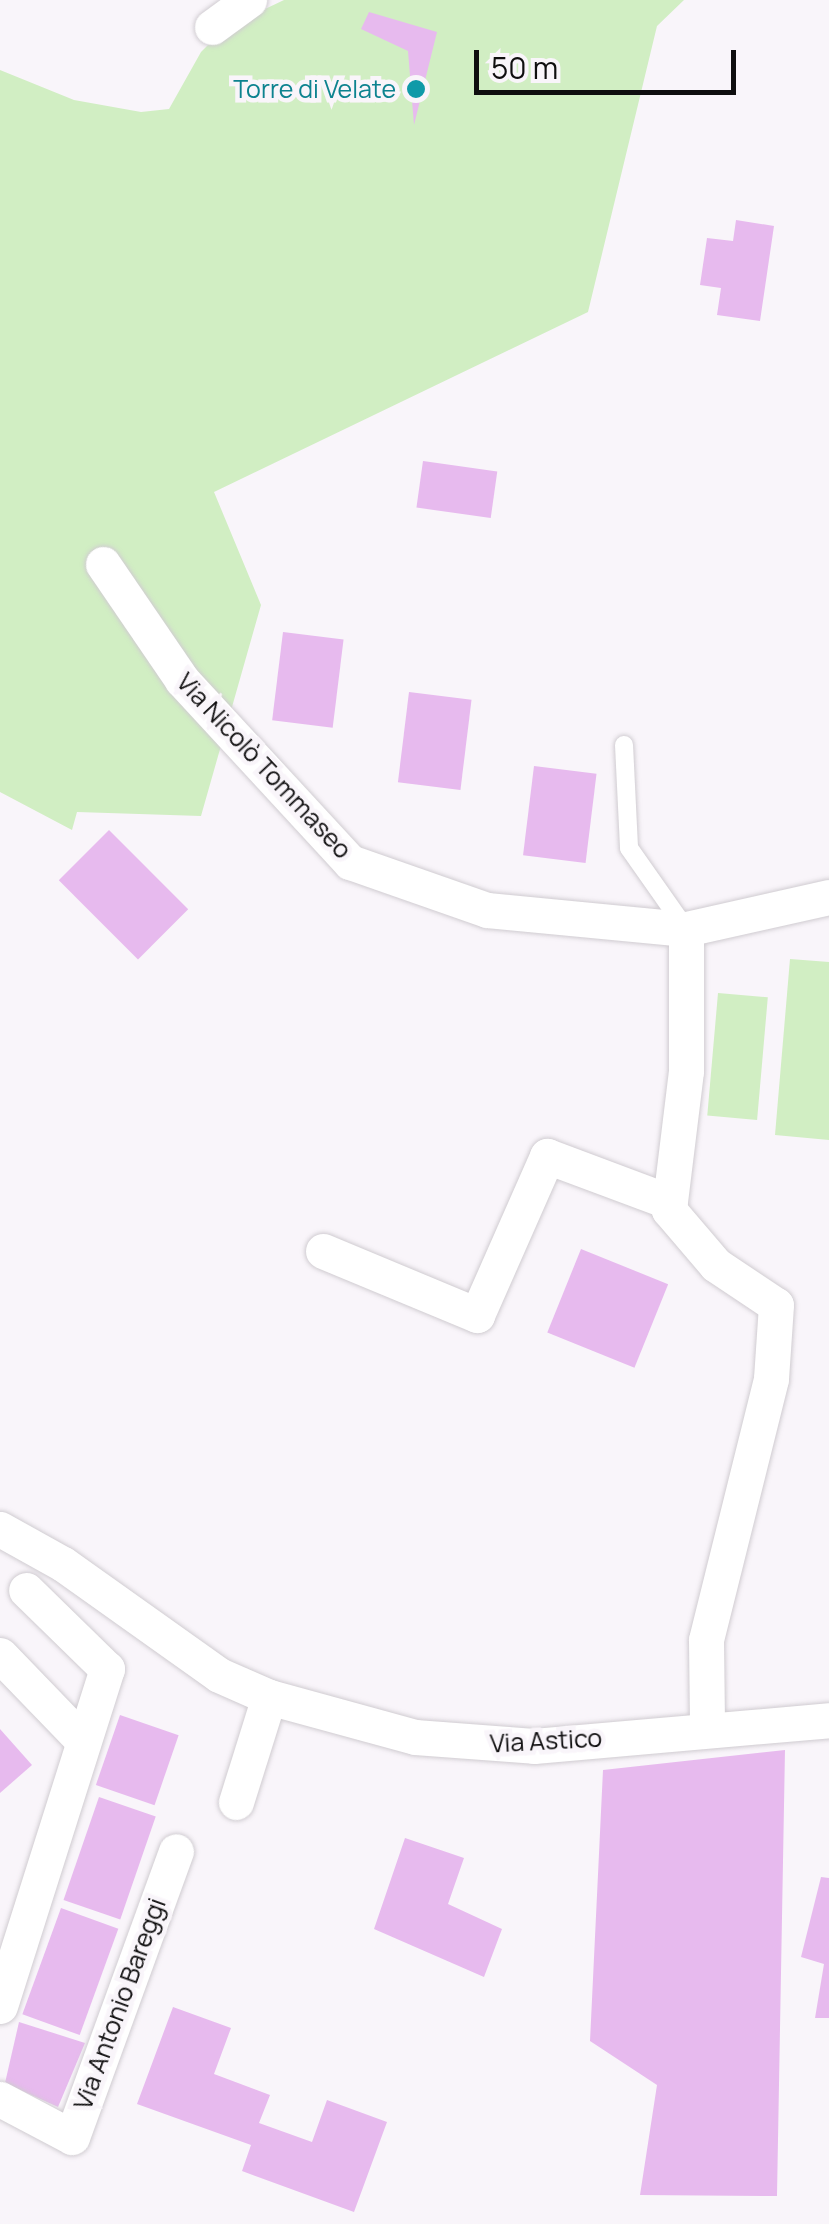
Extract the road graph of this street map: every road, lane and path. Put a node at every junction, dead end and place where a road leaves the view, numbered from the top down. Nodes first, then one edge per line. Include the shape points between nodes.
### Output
1 (249, 0) edge
2 (212, 27) dead end
3 (103, 564) dead end
4 (624, 745) dead end
5 (829, 897) edge
6 (686, 929) junction
7 (670, 1202) junction
8 (323, 1251) dead end
9 (0, 1529) edge
10 (26, 1590) dead end
11 (0, 1655) edge
12 (269, 1697) junction
13 (829, 1720) edge
14 (707, 1728) junction
15 (83, 1741) junction
16 (236, 1802) dead end
17 (176, 1851) dead end
18 (11, 1919) edge
19 (0, 2006) edge
20 (0, 2099) edge

1 - 2 street
3 - 6 street, Via Nicolò Tommaseo via 182,680 350,862 487,910
4 - 6 lane via 629,848
5 - 6 street, Via Nicolò Tommaseo
6 - 7 street via 686,1071
7 - 8 street via 548,1156 476,1315
7 - 14 street via 669,1210 716,1265 776,1305 771,1379 706,1640
9 - 12 street, Via Astico via 62,1564 219,1675
10 - 15 street via 106,1669
11 - 15 street
12 - 14 street, Via Astico via 462,1744 534,1746
12 - 16 street
13 - 14 street, Via Astico
15 - 18 street
17 - 20 street, Via Antonio Bareggi via 72,2137
18 - 19 street

